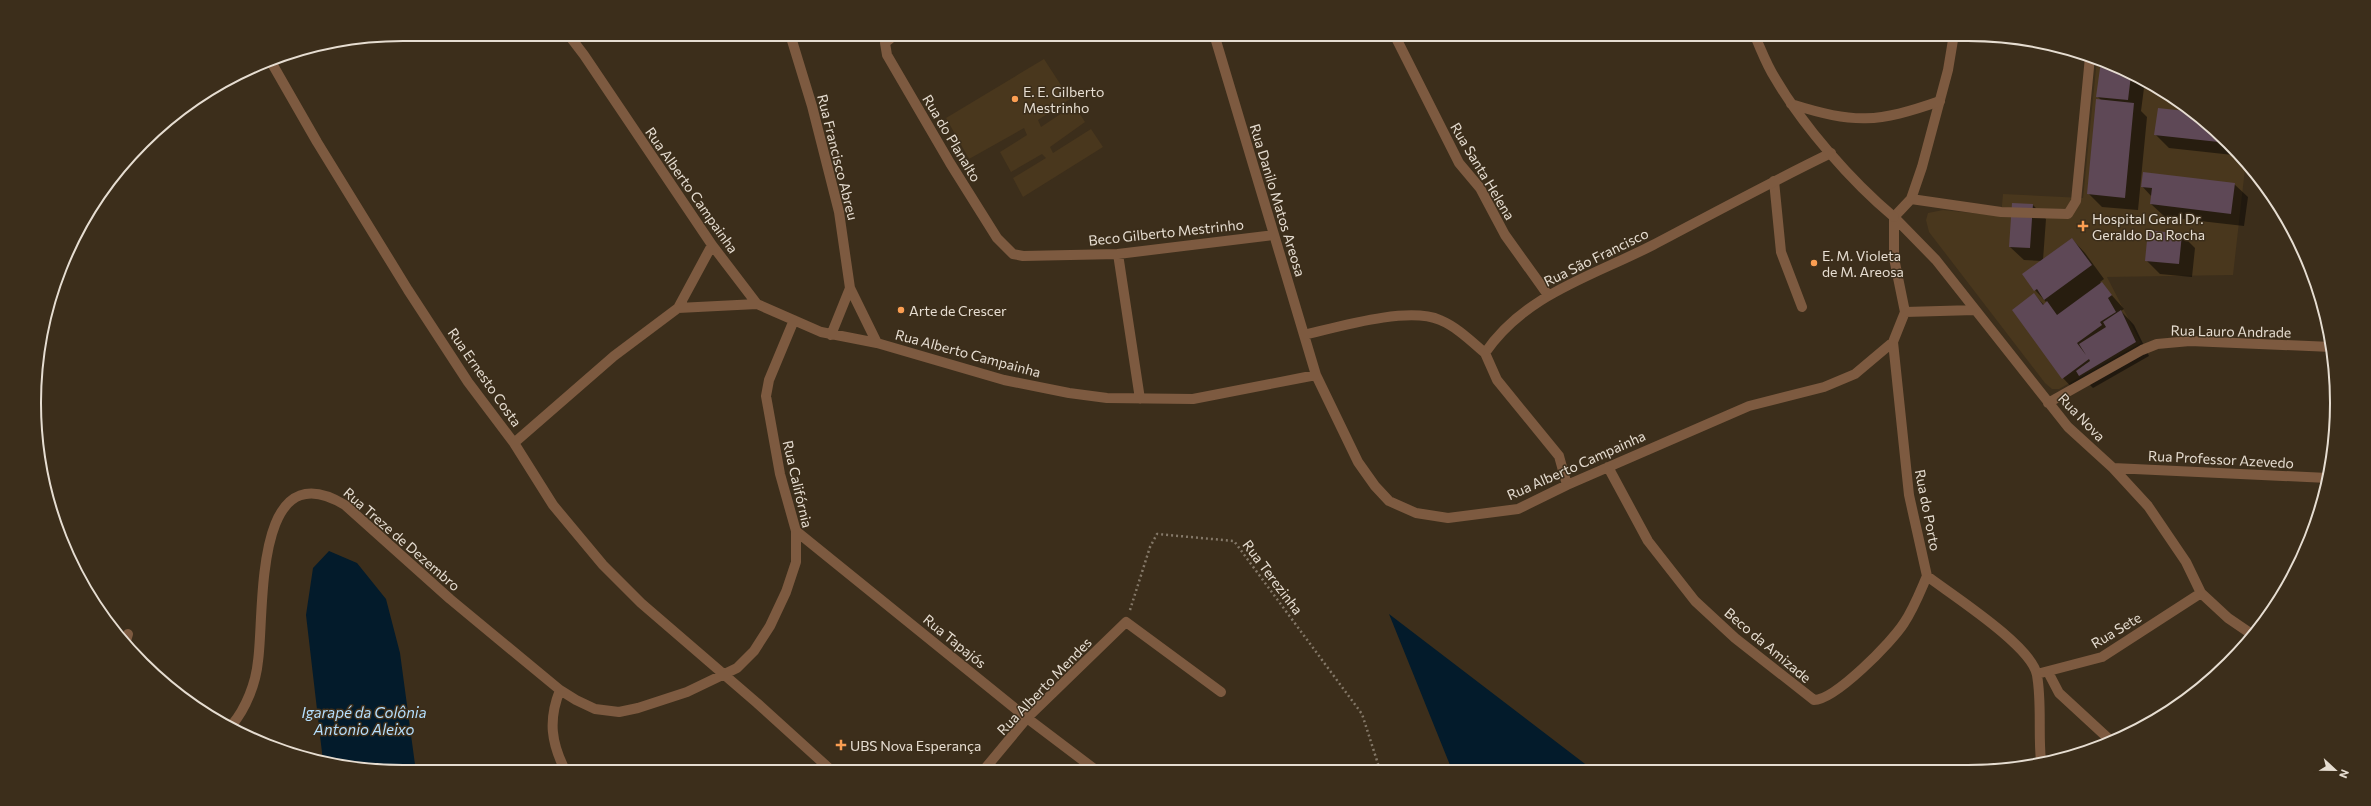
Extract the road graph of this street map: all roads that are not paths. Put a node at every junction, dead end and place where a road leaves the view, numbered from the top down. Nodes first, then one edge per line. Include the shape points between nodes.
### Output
1 (574, 41) edge
2 (792, 41) edge
3 (887, 41) edge
4 (1216, 41) edge
5 (1398, 41) edge
6 (1757, 41) edge
7 (1953, 41) edge
8 (2089, 62) edge
9 (273, 65) edge
10 (1940, 101) junction
11 (1791, 104) junction
12 (1831, 153) junction
13 (1774, 181) junction
14 (1911, 200) junction
15 (1894, 217) junction
16 (1274, 235) junction
17 (712, 245) junction
18 (1013, 254) joint
19 (1118, 254) junction
20 (850, 288) junction
21 (1548, 295) junction
22 (757, 304) junction
23 (1802, 307) dead end
24 (678, 308) junction
25 (1975, 310) junction
26 (1905, 312) junction
27 (794, 320) junction
28 (831, 335) junction
29 (1304, 335) junction
30 (1892, 342) junction
31 (877, 343) junction
32 (2325, 347) edge
33 (1485, 353) junction
34 (1316, 375) junction
35 (1140, 400) junction
36 (2048, 403) junction
37 (514, 443) junction
38 (1608, 467) junction
39 (2113, 468) junction
40 (2322, 478) edge
41 (1567, 485) junction
42 (796, 531) junction
43 (1927, 576) junction
44 (2201, 592) junction
45 (2248, 632) edge
46 (2048, 672) junction
47 (2037, 674) junction
48 (722, 675) junction
49 (560, 690) junction
50 (1221, 692) dead end
51 (1027, 718) junction
52 (233, 723) edge
53 (2107, 737) edge
54 (2041, 758) edge
55 (563, 765) edge
56 (825, 765) edge
57 (988, 765) edge
58 (1089, 765) edge

1 - 17 street, Rua Alberto Campainha
2 - 20 street, Rua Francisco Abreu via 839,212
3 - 18 street, Rua do Planalto via 885,43 887,55 950,162 997,238
4 - 16 street, Rua Danilo Matos Areosa
5 - 21 street, Rua Santa Helena via 1459,163 1480,188 1505,235
6 - 11 street, Rua Nova via 1774,77
7 - 10 street
8 - 14 street via 2076,201 2068,214 2001,212
9 - 37 street, Rua Ernesto Costa via 408,290 468,382
10 - 11 street via 1903,114 1874,119 1846,119
10 - 14 street
11 - 12 street, Rua Nova
12 - 13 street, Rua São Francisco
12 - 15 street, Rua Nova via 1866,194
13 - 21 street, Rua São Francisco via 1651,246
13 - 23 street via 1782,252
14 - 15 street
15 - 25 street, Rua Nova via 1936,260
15 - 26 street via 1894,258
16 - 19 street, Beco Gilberto Mestrinho
16 - 29 street, Rua Danilo Matos Areosa
17 - 22 street, Rua Alberto Campainha
17 - 24 street
18 - 19 street, Beco Gilberto Mestrinho
19 - 35 street
20 - 28 street
20 - 31 street, Rua Francisco Abreu
21 - 33 street, Rua São Francisco via 1504,328
22 - 24 street
22 - 27 street, Rua Alberto Campainha
24 - 37 street via 614,356
25 - 26 street
25 - 36 street, Rua Nova
26 - 30 street, Rua do Porto
27 - 28 street, Rua Alberto Campainha
27 - 42 street, Rua Califórnia via 769,380 766,396 780,474
28 - 31 street, Rua Alberto Campainha
29 - 33 street via 1385,318 1425,316 1451,325
29 - 34 street, Rua Danilo Matos Areosa
30 - 38 street, Rua Alberto Campainha via 1855,374 1824,387 1749,406
30 - 43 street, Rua do Porto via 1909,495
31 - 35 street, Rua Alberto Campainha via 1004,380 1069,393
32 - 36 street, Rua Lauro Andrade via 2190,341 2157,344
33 - 41 street via 1497,380 1559,456
34 - 35 street, Rua Alberto Campainha via 1193,399
34 - 41 street, Rua Alberto Campainha via 1358,462 1374,486 1389,501 1416,513 1448,518 1518,509
36 - 39 street, Rua Nova via 2068,427
37 - 48 street, Rua Ernesto Costa via 553,505 598,560 641,603
38 - 41 street, Rua Alberto Campainha
38 - 43 street, Beco da Amizade via 1648,542 1695,601 1735,638 1814,700 1829,696 1883,650 1906,619
39 - 40 street, Rua Professor Azevedo
39 - 44 street, Rua Nova via 2148,506 2186,562
42 - 48 street, Rua Califórnia via 796,562 786,592 770,626 754,651 737,668
42 - 51 street, Rua Tapajós
43 - 47 street via 2015,644 2030,659
44 - 45 street, Rua Nova via 2228,618
44 - 46 street, Rua Sete via 2102,657
46 - 47 street, Rua Sete
46 - 53 street via 2059,693
47 - 54 street
48 - 49 street, Rua Califórnia via 666,700 619,712 595,709
48 - 56 street, Rua Ernesto Costa via 757,702
49 - 52 street, Rua Treze de Dezembro via 450,599 346,505 332,497 298,494 287,503 279,516 271,539 264,564 258,662 245,707
49 - 55 street via 551,723 555,744
50 - 51 street, Rua Alberto Mendes via 1126,622
51 - 57 street, Rua Alberto Mendes
51 - 58 street, Rua Tapajós

